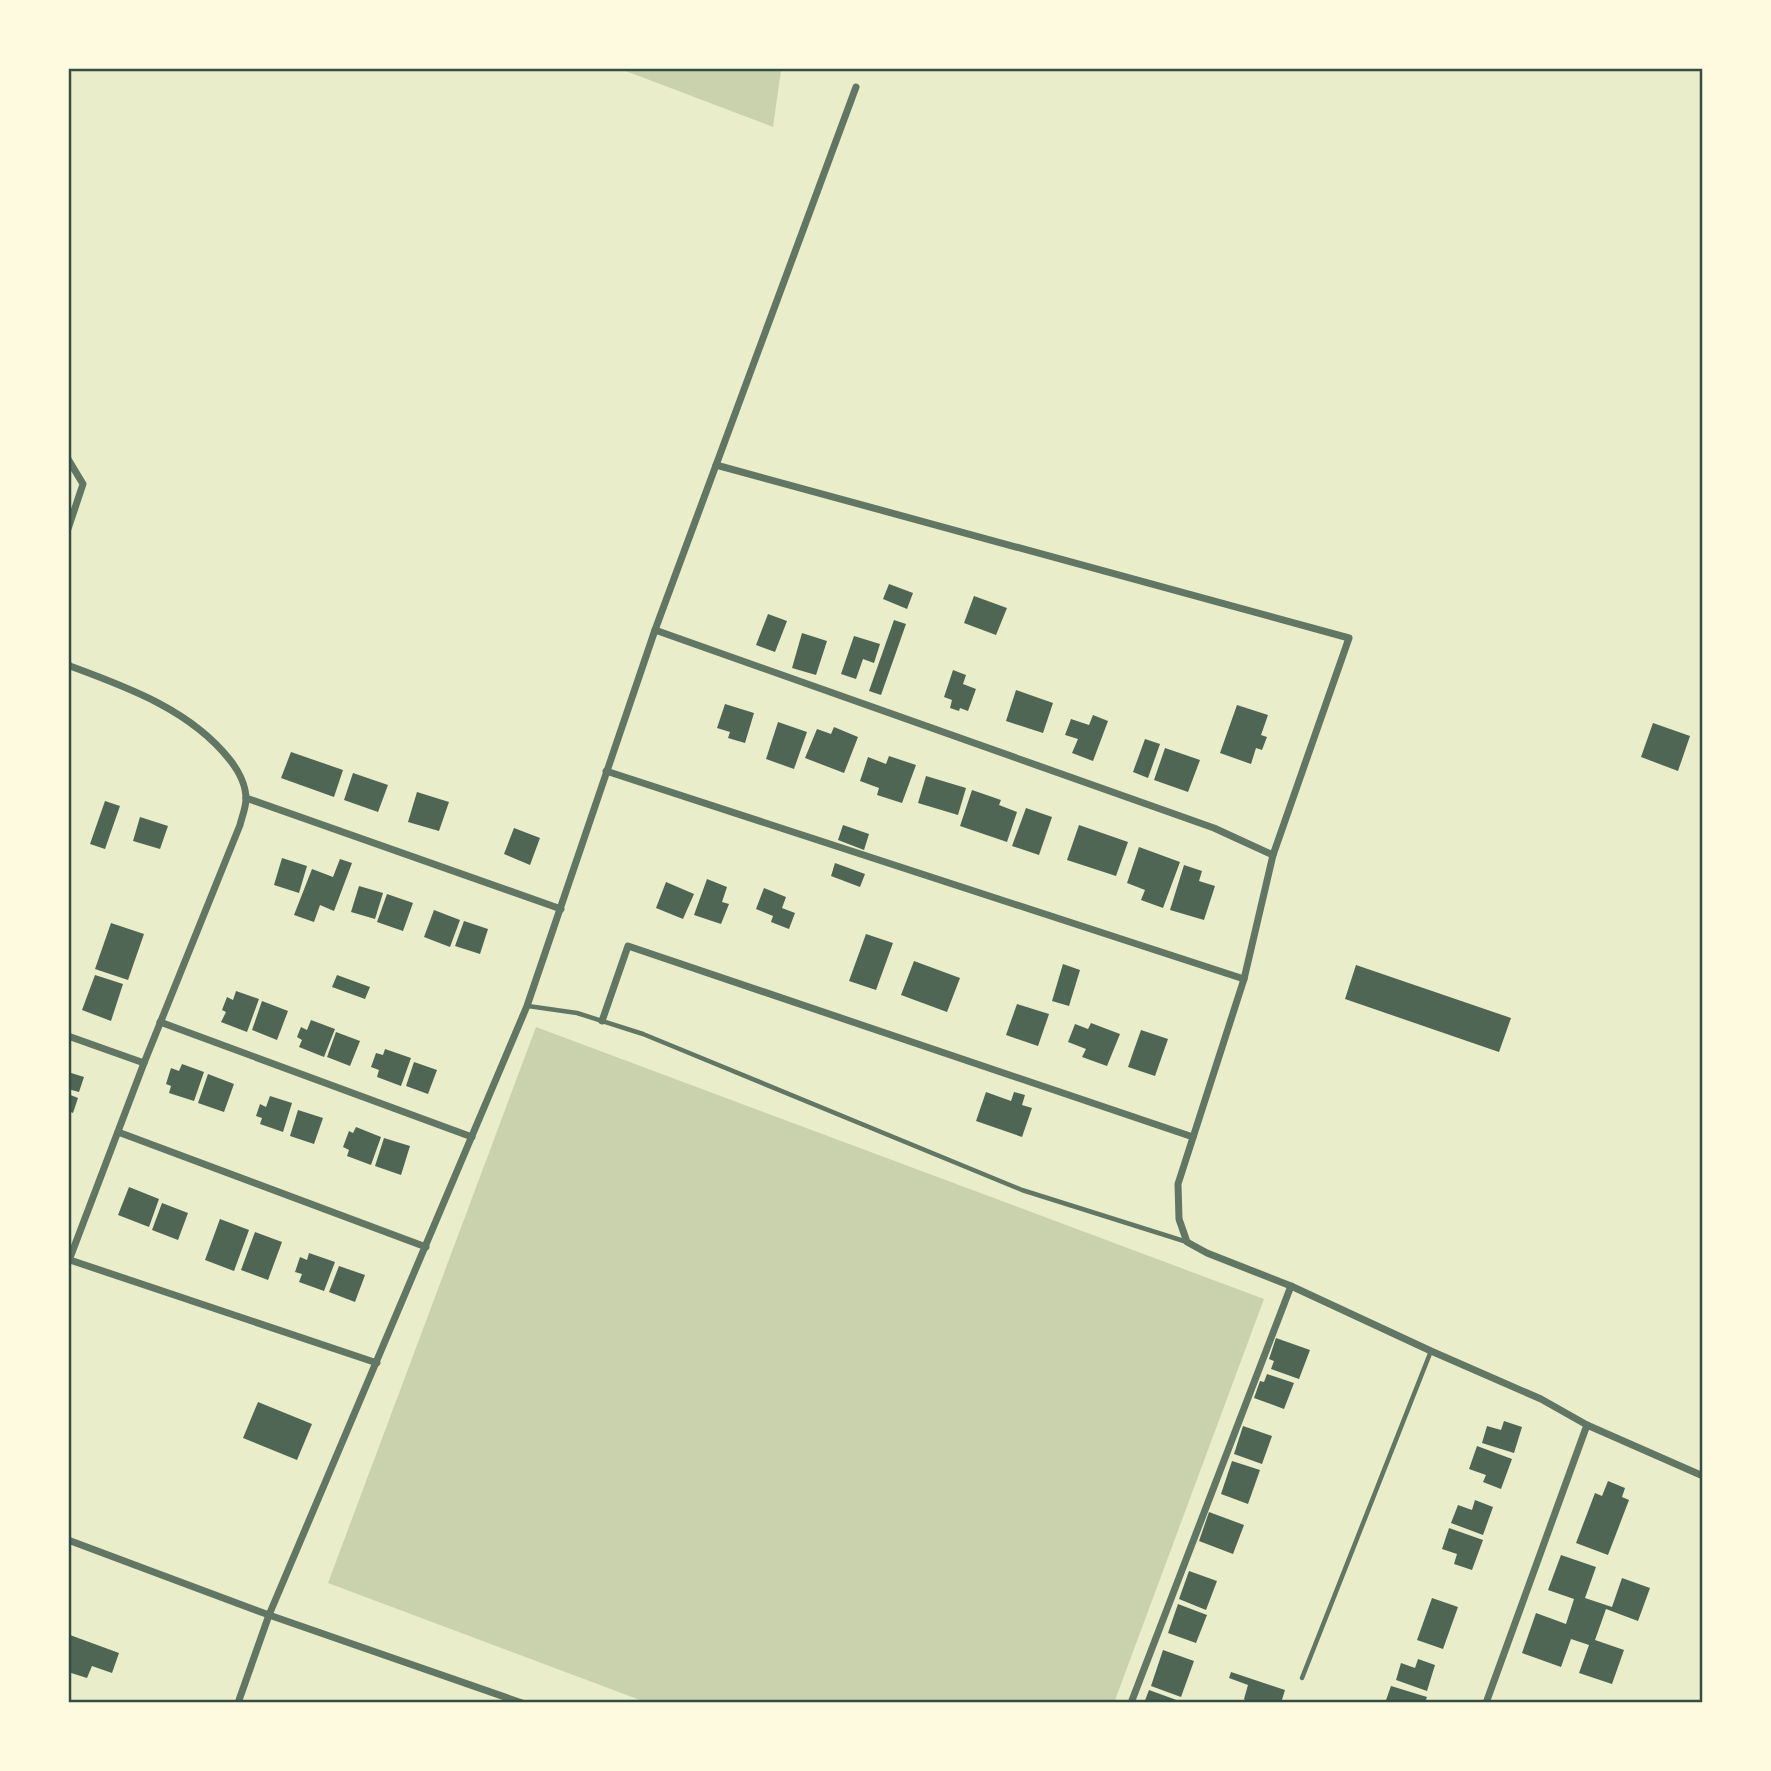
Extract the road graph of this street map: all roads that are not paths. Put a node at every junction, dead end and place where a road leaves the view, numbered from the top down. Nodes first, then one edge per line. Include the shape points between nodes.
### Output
1 (856, 87) dead end
2 (68, 458) edge
3 (716, 466) junction
4 (68, 529) edge
5 (655, 630) junction
6 (68, 664) edge
7 (606, 771) junction
8 (246, 798) junction
9 (1273, 855) junction
10 (561, 909) junction
11 (1244, 979) junction
12 (527, 1006) junction
13 (602, 1021) junction
14 (160, 1022) junction
15 (68, 1036) edge
16 (144, 1063) junction
17 (118, 1132) junction
18 (472, 1137) junction
19 (1193, 1137) junction
20 (68, 1234) edge
21 (78, 1238) junction
22 (1187, 1242) junction
23 (426, 1247) junction
24 (69, 1261) edge
25 (1291, 1286) junction
26 (1431, 1351) junction
27 (377, 1363) junction
28 (1587, 1425) junction
29 (1703, 1476) edge
30 (68, 1540) edge
31 (269, 1615) junction
32 (1302, 1678) dead end
33 (518, 1702) edge
34 (238, 1703) edge
35 (1131, 1703) edge
36 (1486, 1703) edge

1 - 3 street
2 - 4 street via 83,484
3 - 5 street
3 - 9 street via 1349,638
5 - 7 street
5 - 9 street via 1213,828
6 - 8 street via 178,714 218,744 239,772
7 - 10 street
7 - 11 street
8 - 10 street
8 - 14 street via 240,825
9 - 11 street
10 - 12 street
11 - 19 street
12 - 13 lane
12 - 18 street
13 - 19 street via 628,946
13 - 22 lane via 1021,1190
14 - 16 street
14 - 18 street
15 - 16 street
16 - 17 street
17 - 21 street
17 - 23 street
18 - 23 street
19 - 22 street via 1178,1184 1179,1219
20 - 21 street
21 - 24 street
22 - 25 street
23 - 27 street
24 - 27 street
25 - 26 street
25 - 35 street
26 - 28 street via 1541,1399
26 - 32 lane
27 - 31 street
28 - 29 street
28 - 36 street
30 - 31 street
31 - 33 street
31 - 34 street

